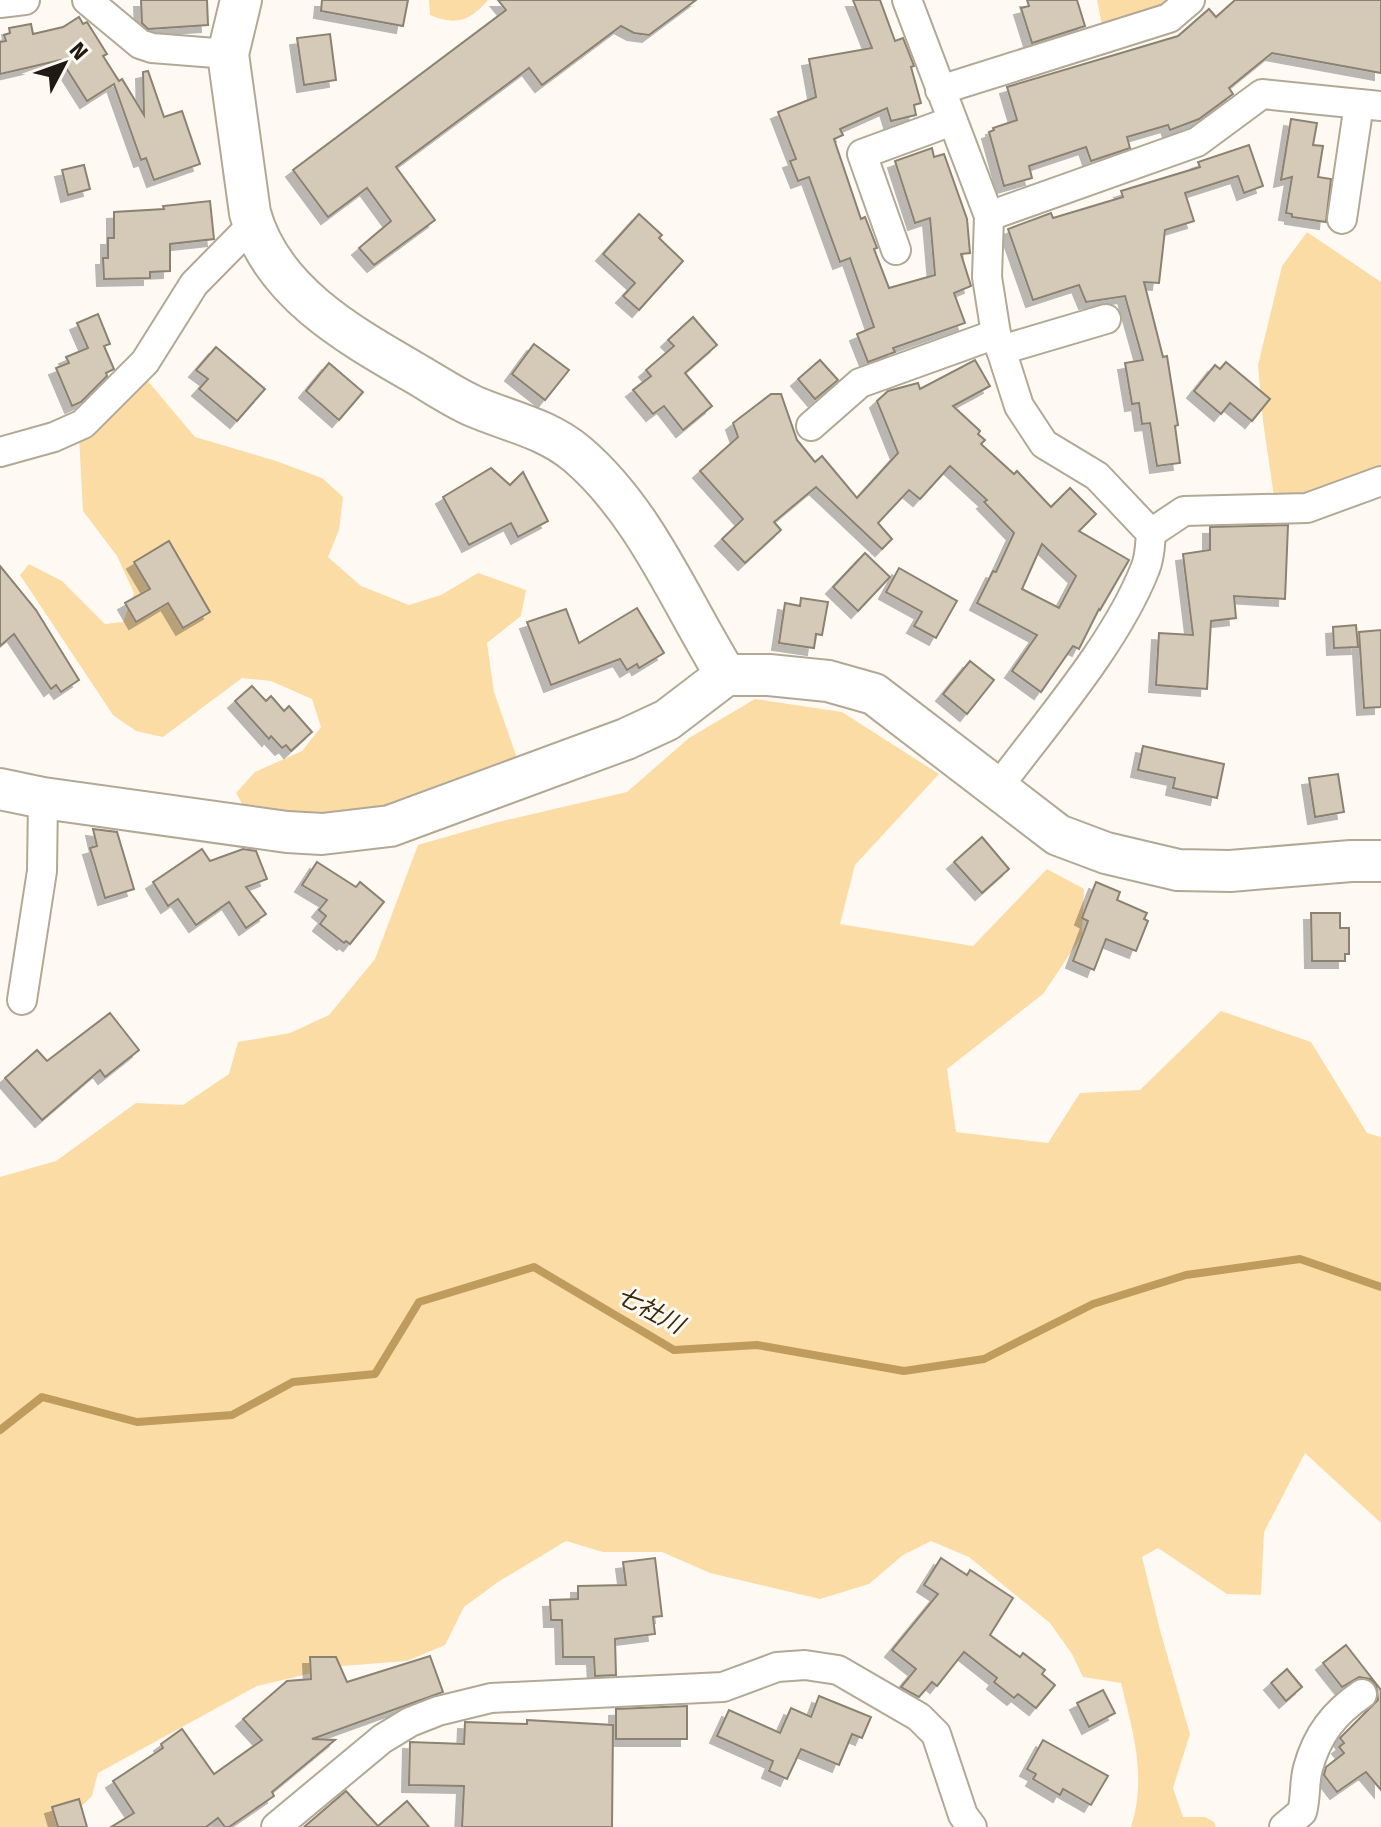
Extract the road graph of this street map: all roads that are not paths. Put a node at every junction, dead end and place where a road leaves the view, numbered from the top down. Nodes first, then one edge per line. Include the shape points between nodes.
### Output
1 (25, 0) edge
2 (87, 0) edge
3 (241, 0) edge
4 (907, 0) edge
5 (1190, 0) edge
6 (0, 3) edge
7 (228, 54) junction
8 (940, 90) junction
9 (1370, 105) edge
10 (952, 121) junction
11 (989, 216) junction
12 (1342, 219) dead end
13 (253, 224) junction
14 (896, 250) dead end
15 (1106, 319) dead end
16 (998, 342) junction
17 (811, 426) dead end
18 (0, 452) edge
19 (1381, 481) edge
20 (1151, 533) junction
21 (726, 675) junction
22 (0, 789) edge
23 (996, 790) junction
24 (43, 798) junction
25 (1381, 861) edge
26 (22, 1000) dead end
27 (1362, 1694) dead end
28 (276, 1827) edge
29 (971, 1827) edge
30 (1284, 1827) edge

1 - 6 street
2 - 7 street via 140,44
3 - 7 street
4 - 8 street
5 - 8 street via 1169,18
7 - 13 street
8 - 10 street
9 - 11 street via 1262,94 1197,142
9 - 12 street
10 - 11 street
10 - 14 street via 862,154
11 - 16 street via 987,277
13 - 18 street via 194,284 145,362 83,424
13 - 21 street via 270,260 296,290 353,336 473,406 552,435 596,472 628,510
15 - 16 street
16 - 17 street via 860,383
16 - 20 street via 1019,406 1044,444 1097,476
19 - 20 street via 1307,508 1184,511
20 - 23 street via 1146,569 1108,639
21 - 23 street via 828,681 874,694
21 - 24 street via 667,720 626,739 390,826 322,834 287,832
22 - 24 street
23 - 25 street via 1058,835 1178,870
24 - 26 street via 42,871
27 - 30 street via 1334,1714 1325,1729 1308,1769 1302,1812
28 - 29 street via 382,1739 438,1711 491,1698 723,1687 777,1667 805,1665 838,1670 919,1717 936,1734

